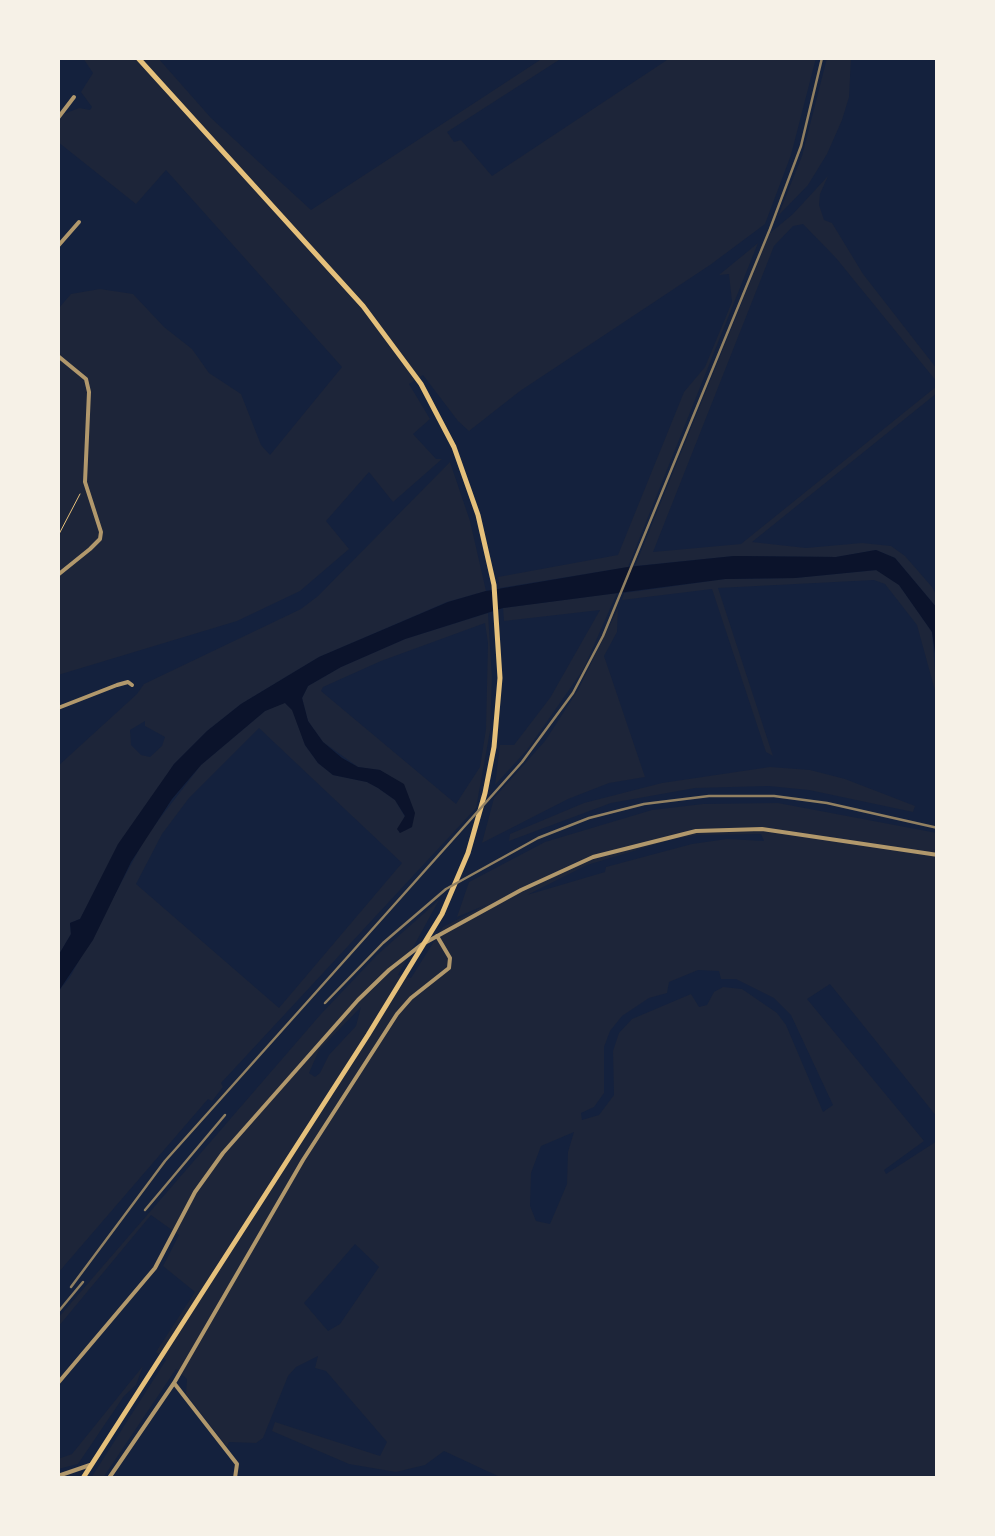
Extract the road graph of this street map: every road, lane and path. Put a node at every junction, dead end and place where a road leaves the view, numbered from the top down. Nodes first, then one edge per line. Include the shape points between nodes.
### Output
1 (138, 58) edge
2 (74, 97) dead end
3 (58, 118) edge
4 (79, 222) dead end
5 (58, 246) edge
6 (58, 356) edge
7 (86, 482) junction
8 (58, 536) edge
9 (59, 574) edge
10 (132, 685) dead end
11 (58, 708) edge
12 (938, 854) edge
13 (436, 936) junction
14 (58, 1383) edge
15 (174, 1383) junction
16 (94, 1463) junction
17 (58, 1476) edge
18 (83, 1478) edge
19 (109, 1478) edge
20 (235, 1478) edge

1 - 16 main road via 363,306 421,384 454,448 484,538 498,620 499,701 468,853 442,914
2 - 3 street
4 - 5 street
6 - 7 street via 86,379 90,392
7 - 8 path
7 - 9 street via 100,539
10 - 11 street via 118,684
12 - 13 street via 762,829 696,831 593,857
13 - 14 street via 358,1000 223,1153 147,1279
13 - 15 street via 450,968 397,1014
15 - 19 street
15 - 20 street via 236,1464
16 - 17 street
16 - 18 main road

